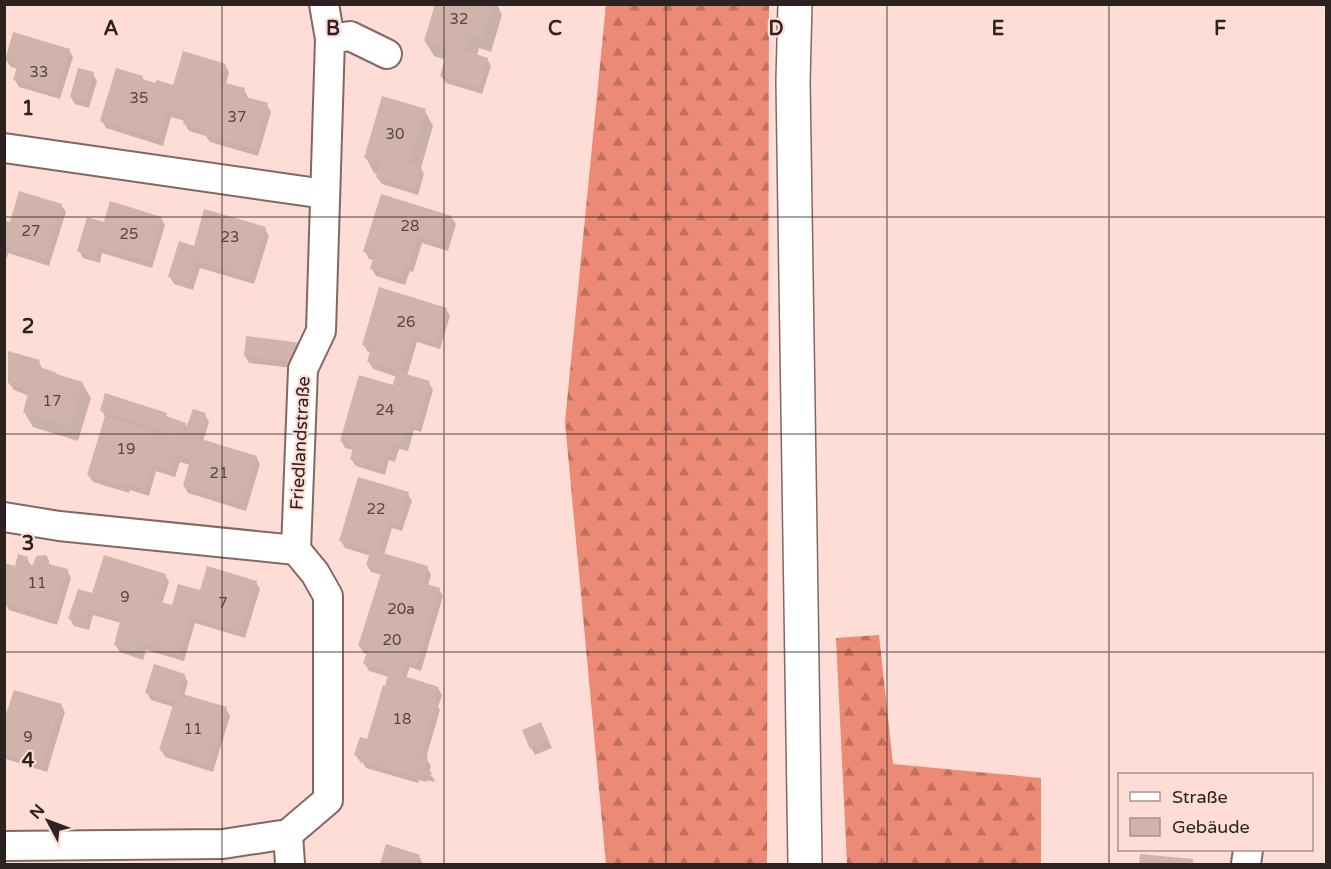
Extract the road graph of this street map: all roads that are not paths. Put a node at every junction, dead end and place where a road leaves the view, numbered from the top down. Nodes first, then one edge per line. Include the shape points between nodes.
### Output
1 (324, 4) edge
2 (795, 4) edge
3 (330, 39) junction
4 (387, 54) dead end
5 (4, 147) edge
6 (325, 194) junction
7 (4, 517) edge
8 (296, 550) junction
9 (288, 834) junction
10 (4, 846) edge
11 (290, 864) edge
12 (805, 864) edge

1 - 3 street, Friedlandstraße
2 - 12 main road
3 - 4 street via 350,36
3 - 6 street, Friedlandstraße
5 - 6 street
6 - 8 street, Friedlandstraße via 321,331 303,369
7 - 8 street
8 - 9 street via 328,596 328,800
9 - 10 street via 223,844
9 - 11 street

